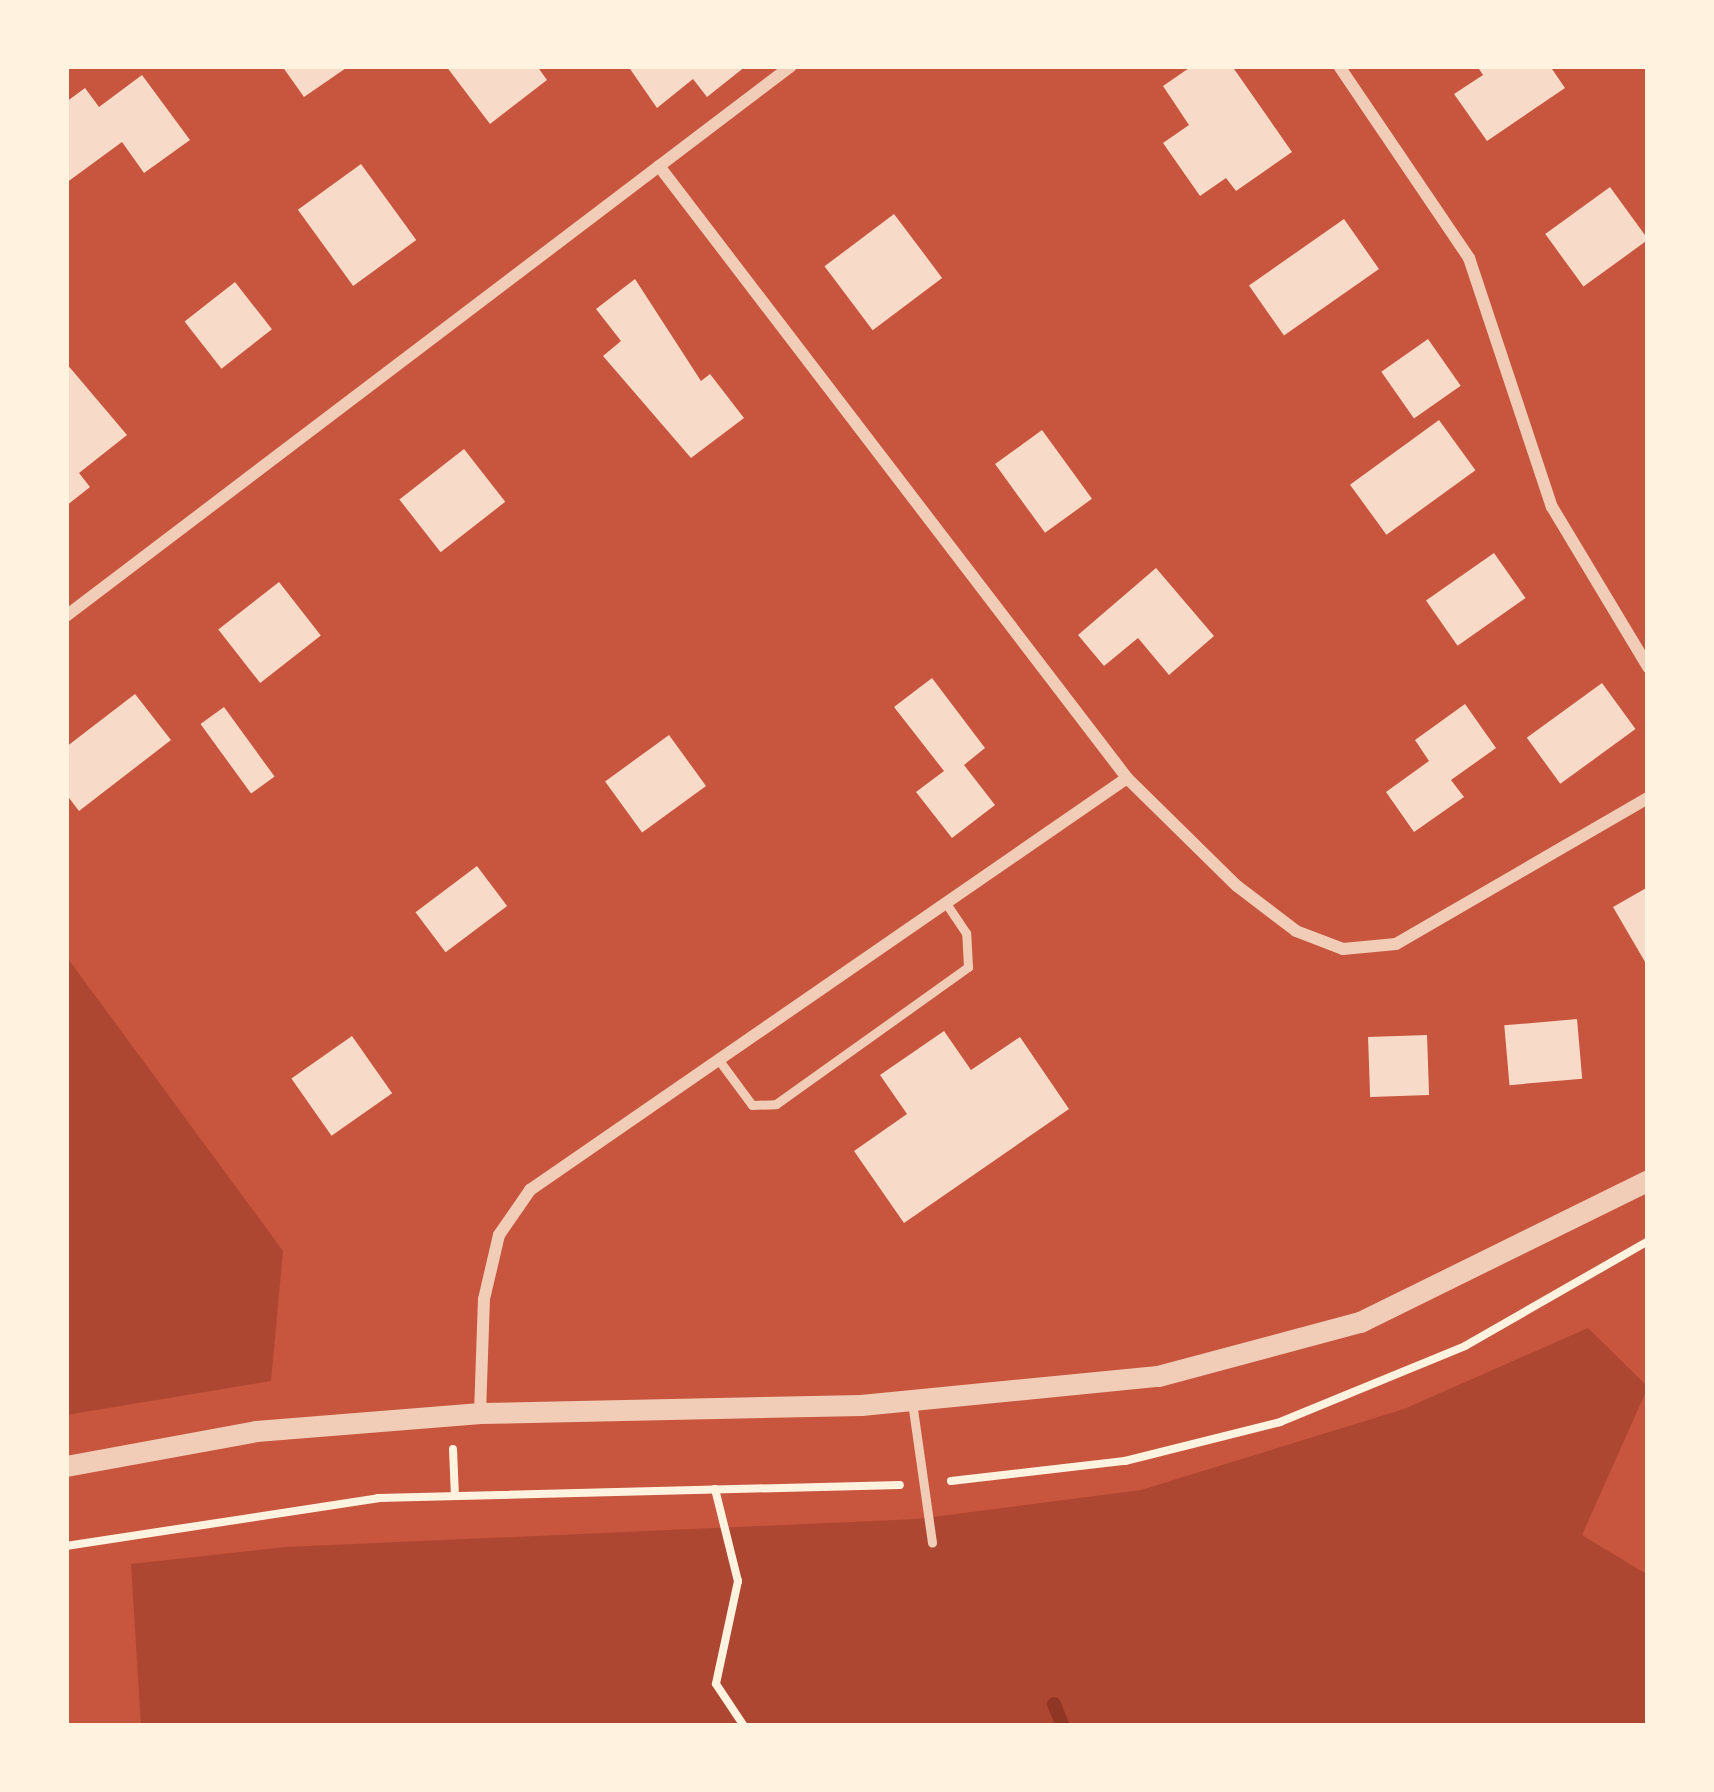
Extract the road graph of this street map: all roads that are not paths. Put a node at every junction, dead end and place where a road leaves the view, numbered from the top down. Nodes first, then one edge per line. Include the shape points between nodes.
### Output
1 (791, 66) edge
2 (1339, 66) edge
3 (659, 166) junction
4 (66, 616) edge
5 (1648, 667) edge
6 (1127, 778) junction
7 (1648, 798) edge
8 (945, 902) junction
9 (717, 1058) junction
10 (1645, 1188) edge
11 (912, 1402) junction
12 (480, 1413) junction
13 (66, 1466) edge
14 (932, 1543) dead end

1 - 3 street
2 - 5 street via 1468,257 1552,507
3 - 4 street
3 - 6 street
6 - 7 street via 1237,886 1296,931 1343,950 1396,944
6 - 8 street
8 - 9 street
8 - 9 lane via 966,933 968,967 776,1104 752,1105
9 - 12 street via 530,1190 499,1235
10 - 11 street via 1466,1275 1297,1341 1073,1391
11 - 12 street
11 - 14 lane
12 - 13 street via 256,1431

